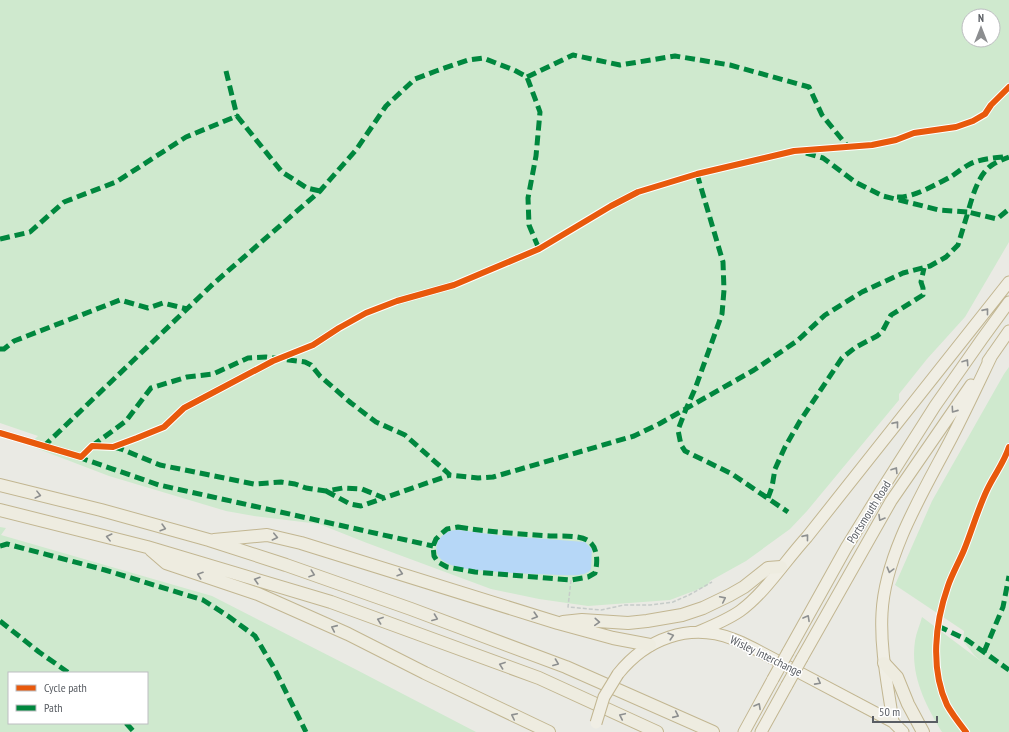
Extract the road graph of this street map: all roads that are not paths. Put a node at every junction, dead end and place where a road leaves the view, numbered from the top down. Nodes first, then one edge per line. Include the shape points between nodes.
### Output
1 (1009, 282) edge
2 (1009, 302) edge
3 (1009, 331) edge
4 (992, 355) junction
5 (0, 485) edge
6 (0, 510) edge
7 (208, 540) junction
8 (147, 547) junction
9 (781, 566) junction
10 (558, 623) junction
11 (698, 632) junction
12 (650, 645) junction
13 (884, 663) junction
14 (893, 722) junction
15 (595, 728) edge
16 (539, 730) edge
17 (549, 732) edge
18 (657, 732) edge
19 (713, 732) edge
20 (744, 732) edge
21 (761, 732) edge
22 (903, 732) edge
23 (923, 732) edge

9 -> 1 highway via 807,537
20 -> 2 highway, Portsmouth Road, bridge via 846,548 881,491 936,406
3 - 4 highway, Portsmouth Road
4 -> 13 highway via 931,475 890,568 882,612
4 -> 21 highway, Portsmouth Road, bridge via 891,501
5 -> 7 highway
8 -> 6 highway
7 -> 10 highway via 274,536 334,552
7 -> 19 highway via 411,609 551,661
16 -> 8 highway via 334,628 258,594 166,563
18 -> 8 highway via 539,678 331,602
10 -> 9 highway via 582,620 634,622 682,615 730,595 768,568
9 - 11 highway via 760,593 745,607
10 - 12 highway
12 -> 11 highway, Wisley Interchange via 670,636
11 -> 14 highway, Wisley Interchange via 732,638
12 - 15 highway, Wisley Interchange, bridge via 629,661 618,674 604,697
13 - 14 highway
13 - 23 highway via 897,677
14 - 22 highway, Wisley Interchange
16 - 17 highway

